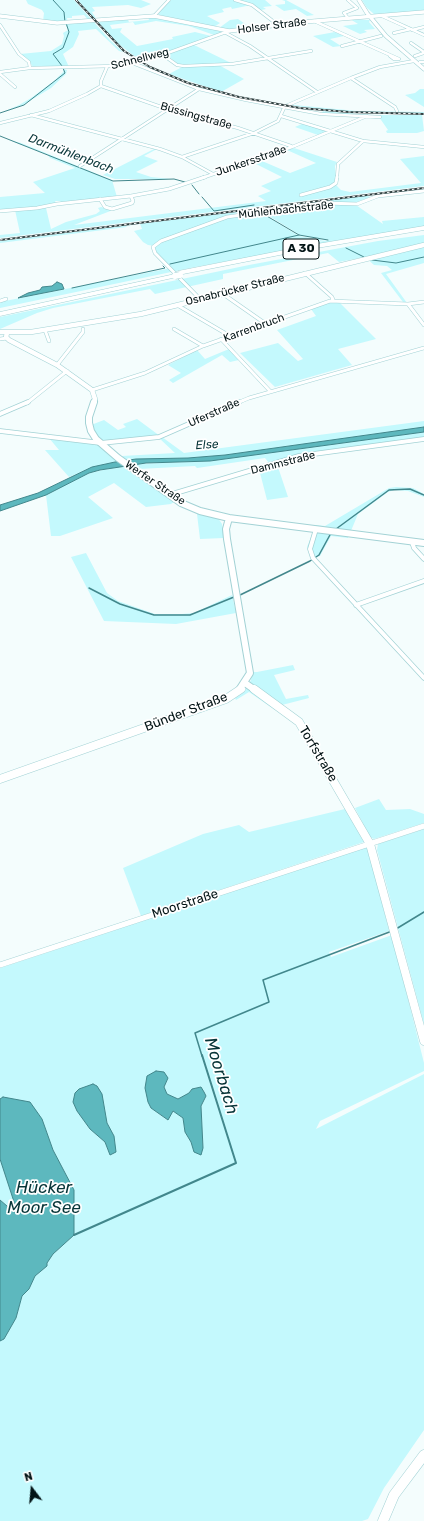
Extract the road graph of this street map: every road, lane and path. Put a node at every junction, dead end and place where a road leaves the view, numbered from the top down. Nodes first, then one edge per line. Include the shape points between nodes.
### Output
1 (168, 0) edge
2 (235, 0) edge
3 (348, 0) edge
4 (359, 0) edge
5 (424, 12) edge
6 (0, 16) edge
7 (154, 16) junction
8 (370, 16) junction
9 (382, 16) junction
10 (348, 18) junction
11 (314, 21) junction
12 (0, 25) edge
13 (278, 25) junction
14 (424, 27) edge
15 (412, 30) junction
16 (227, 32) junction
17 (394, 33) dead end
18 (424, 35) edge
19 (381, 36) dead end
20 (360, 42) junction
21 (411, 43) dead end
22 (342, 46) dead end
23 (311, 51) dead end
24 (424, 52) edge
25 (163, 55) junction
26 (390, 56) dead end
27 (415, 56) dead end
28 (268, 58) junction
29 (130, 62) junction
30 (414, 62) junction
31 (420, 62) dead end
32 (424, 62) edge
33 (108, 67) junction
34 (30, 68) junction
35 (424, 69) edge
36 (0, 73) edge
37 (351, 78) junction
38 (101, 86) junction
39 (15, 87) dead end
40 (199, 89) junction
41 (317, 92) junction
42 (284, 108) junction
43 (167, 109) junction
44 (397, 112) dead end
45 (31, 115) junction
46 (281, 116) junction
47 (367, 116) junction
48 (380, 117) dead end
49 (0, 123) edge
50 (330, 131) junction
51 (254, 133) junction
52 (122, 139) junction
53 (363, 141) junction
54 (424, 146) edge
55 (292, 147) junction
56 (182, 157) junction
57 (80, 166) dead end
58 (213, 174) junction
59 (424, 191) edge
60 (301, 195) dead end
61 (131, 196) junction
62 (100, 200) junction
63 (0, 211) edge
64 (424, 230) edge
65 (424, 245) edge
66 (305, 273) junction
67 (176, 275) junction
68 (222, 294) junction
69 (6, 299) dead end
70 (200, 299) junction
71 (333, 300) junction
72 (0, 301) edge
73 (424, 302) edge
74 (408, 304) junction
75 (177, 305) junction
76 (0, 310) edge
77 (0, 314) edge
78 (266, 324) junction
79 (424, 325) edge
80 (83, 328) dead end
81 (174, 329) dead end
82 (45, 330) junction
83 (0, 332) edge
84 (7, 335) junction
85 (230, 336) junction
86 (0, 339) edge
87 (221, 339) junction
88 (49, 341) dead end
89 (203, 346) junction
90 (424, 348) edge
91 (57, 365) junction
92 (67, 371) junction
93 (92, 390) junction
94 (270, 391) junction
95 (0, 414) edge
96 (0, 431) edge
97 (424, 439) edge
98 (100, 443) junction
99 (169, 495) junction
100 (229, 518) junction
101 (316, 530) junction
102 (412, 542) junction
103 (424, 543) edge
104 (424, 558) edge
105 (424, 581) edge
106 (356, 605) junction
107 (423, 676) edge
108 (245, 683) junction
109 (0, 779) edge
110 (424, 826) edge
111 (370, 844) junction
112 (0, 965) edge
113 (424, 1041) edge
114 (424, 1455) edge
115 (383, 1521) edge

1 - 7 street
2 - 13 street via 252,5
3 - 10 street via 357,8 344,13
4 - 8 main road
5 - 9 main road, Holser Straße
6 - 7 main road, Holser Straße via 57,23
7 - 16 main road, Holser Straße
8 - 9 main road, Holser Straße
8 - 10 main road, Holser Straße
8 - 30 main road via 386,36
9 - 15 street
10 - 11 main road, Holser Straße
11 - 13 main road, Holser Straße
11 - 20 street
12 - 34 street via 19,54 29,62
13 - 16 main road, Holser Straße
14 - 15 street
15 - 17 street
15 - 18 street
16 - 25 street, Schnellweg
16 - 28 street
19 - 20 street
20 - 22 street
20 - 26 street
21 - 24 street
23 - 28 street
24 - 27 street
25 - 28 street via 180,66 232,64
25 - 29 street, Schnellweg
28 - 41 street
29 - 33 street, Schnellweg
29 - 40 street
30 - 35 main road
30 - 37 street via 380,67
31 - 32 street
33 - 34 street, Schnellweg
33 - 38 street
34 - 36 street, Schnellweg
36 - 39 street
37 - 41 street
37 - 44 street via 395,106
38 - 43 street, Büssingstraße
38 - 45 street via 57,107
40 - 42 street
40 - 43 street
41 - 42 street
42 - 46 street
42 - 47 street via 321,114
43 - 51 street, Büssingstraße
43 - 52 street
45 - 49 street
45 - 52 street
46 - 50 street
46 - 51 street via 278,122
47 - 48 street
47 - 50 street, Junkersstraße
50 - 53 street
50 - 55 street, Junkersstraße
51 - 55 street, Büssingstraße
51 - 56 street
52 - 56 street
52 - 57 street
53 - 54 street
53 - 60 street via 338,164 336,183
55 - 58 street, Junkersstraße
56 - 58 street
58 - 61 street, Junkersstraße via 170,189
59 - 70 street, Mühlenbachstraße via 378,196 357,204 325,203 227,216 161,241 153,247 154,253
61 - 62 street, Junkersstraße
61 - 62 street via 132,203 112,209 105,207
62 - 63 street, Junkersstraße
64 - 67 highway, A 30
65 - 66 main road, Osnabrücker Straße
66 - 68 main road, Osnabrücker Straße
66 - 71 street
67 - 76 highway, A 30
67 - 77 highway, A 30
68 - 70 main road, Osnabrücker Straße
68 - 78 street
69 - 72 street
70 - 75 main road, Osnabrücker Straße
71 - 74 street, Karrenbruch
71 - 78 street, Karrenbruch
73 - 74 street, Karrenbruch
74 - 79 street
75 - 82 main road, Osnabrücker Straße
75 - 85 street
78 - 85 street, Karrenbruch
80 - 91 street via 83,332
81 - 89 street
82 - 84 main road, Osnabrücker Straße
82 - 88 street
83 - 84 main road, Osnabrücker Straße
84 - 86 street
84 - 91 main road
85 - 87 street, Karrenbruch
87 - 89 street, Karrenbruch
87 - 94 street
89 - 93 street, Karrenbruch via 159,368
90 - 94 street, Uferstraße
91 - 92 main road
92 - 93 main road
92 - 95 street via 27,403
93 - 98 main road, Werfer Straße via 95,399 89,423
94 - 98 street, Uferstraße via 239,401 162,436
96 - 98 street, Uferstraße
97 - 99 street, Dammstraße via 300,456
98 - 99 main road, Werfer Straße
99 - 100 main road, Werfer Straße via 200,511
100 - 101 main road, Werfer Straße
100 - 108 main road via 226,529 229,556 250,673
101 - 102 main road, Werfer Straße
101 - 106 street via 310,550 313,558
102 - 103 main road, Werfer Straße
102 - 104 street
105 - 106 street
106 - 107 street
108 - 109 main road, Bünder Straße via 241,689 226,699
108 - 111 main road, Torfstraße via 299,722
110 - 111 street
111 - 112 street, Moorstraße
111 - 113 main road, Torfstraße
114 - 115 main road via 394,1495

